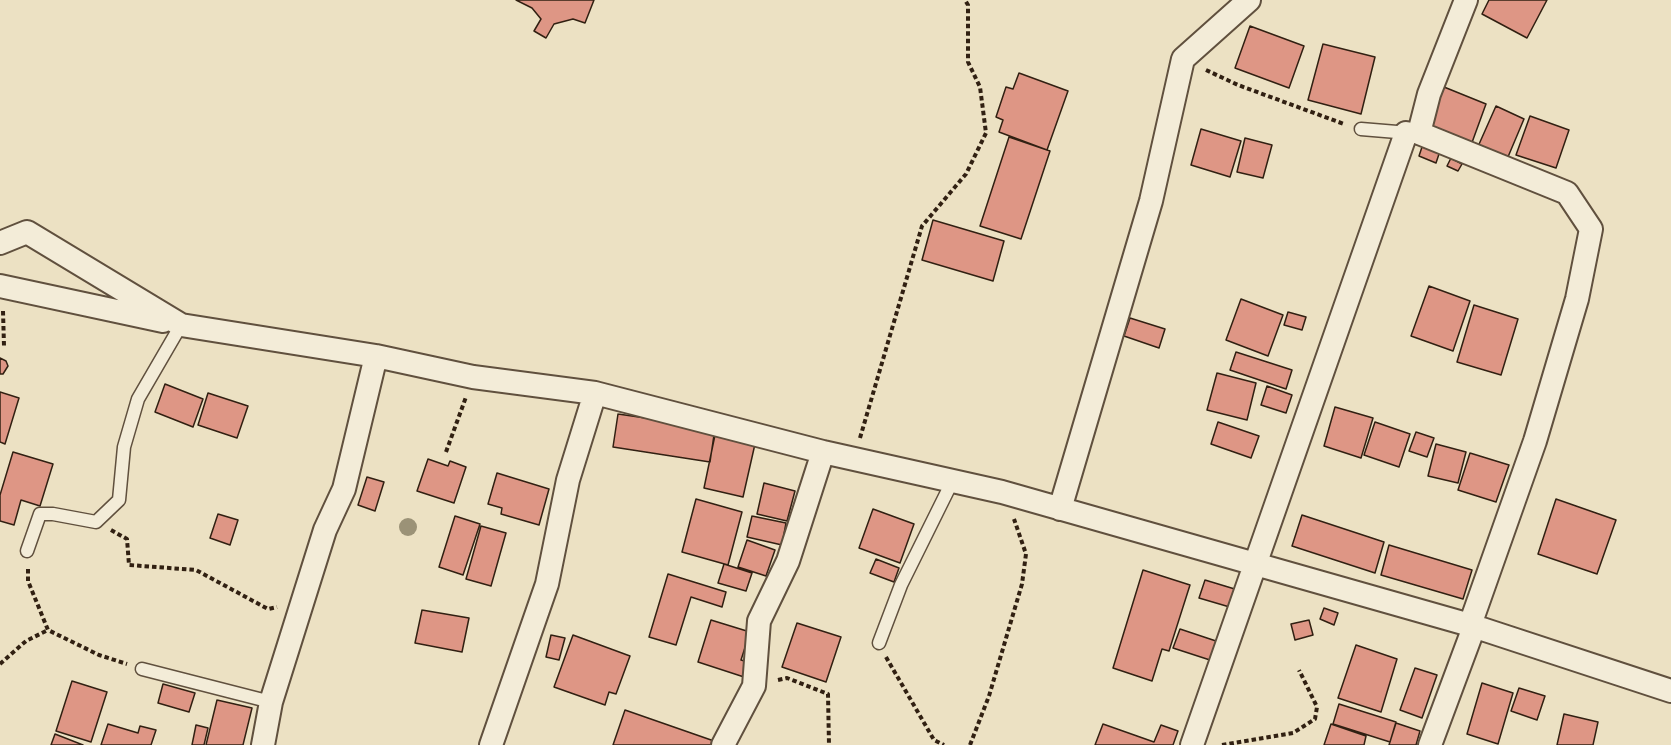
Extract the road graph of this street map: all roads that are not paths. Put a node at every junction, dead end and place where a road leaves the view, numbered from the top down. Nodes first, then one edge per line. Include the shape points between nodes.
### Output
1 (1249, 0) edge
2 (1466, 0) edge
3 (1361, 129) road end
4 (1412, 133) junction
5 (0, 243) edge
6 (0, 286) edge
7 (181, 325) junction
8 (376, 356) junction
9 (595, 393) junction
10 (823, 452) junction
11 (953, 480) junction
12 (1060, 509) junction
13 (27, 552) road end
14 (1255, 564) junction
15 (1472, 626) junction
16 (879, 643) road end
17 (142, 669) road end
18 (1671, 691) edge
19 (271, 702) junction
20 (263, 745) edge
21 (490, 745) edge
22 (723, 745) edge
23 (1192, 745) edge
24 (1430, 745) edge

1 - 12 street via 1183,59 1151,201
2 - 4 street
3 - 4 lane
4 - 14 street
4 - 15 street via 1567,193 1591,229 1577,299 1535,441
5 - 7 street via 27,232
6 - 7 street
7 - 8 street
7 - 13 lane via 138,399 124,447 119,500 96,522 40,514
8 - 9 street via 473,377
8 - 19 street via 344,489 325,530
9 - 10 street
9 - 21 street via 568,480 547,584
10 - 11 street
10 - 22 street via 788,561 759,621 754,686
11 - 12 street
11 - 16 lane via 901,585
12 - 14 street
14 - 15 street
14 - 23 street
15 - 18 street
15 - 24 street
17 - 19 lane
19 - 20 street

